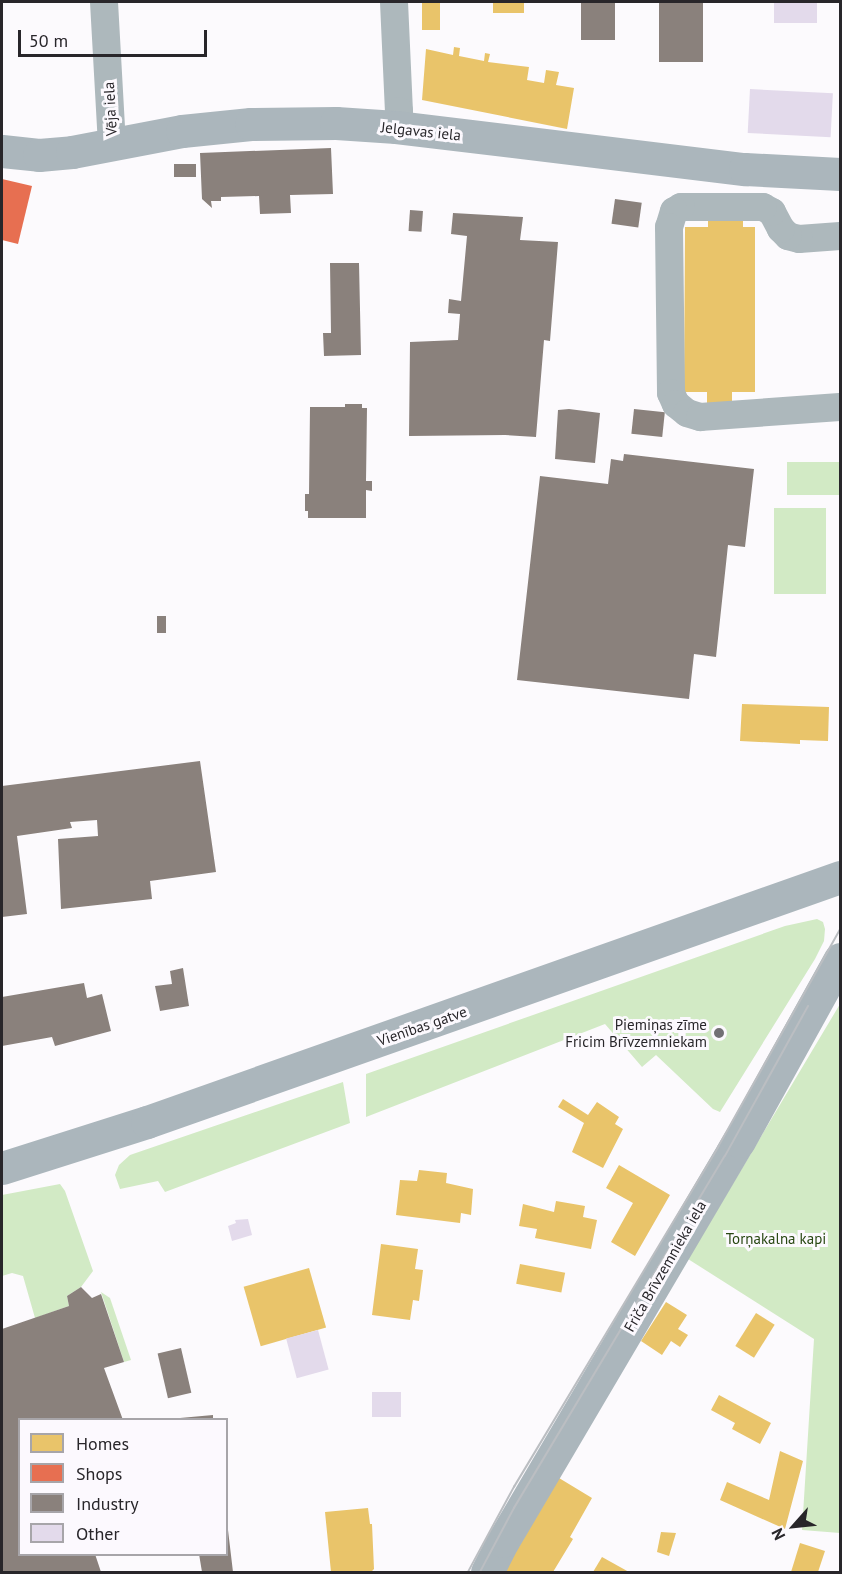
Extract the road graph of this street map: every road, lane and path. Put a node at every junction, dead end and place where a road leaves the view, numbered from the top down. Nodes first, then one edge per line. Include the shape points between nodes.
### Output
1 (104, 2) edge
2 (394, 2) edge
3 (396, 127) junction
4 (112, 144) junction
5 (2, 151) edge
6 (840, 174) edge
7 (840, 236) edge
8 (840, 407) edge
9 (840, 877) edge
10 (840, 959) edge
11 (2, 1168) edge
12 (487, 1572) edge

1 - 4 street, Vēja iela
2 - 3 street via 399,111
3 - 4 street, Jelgavas iela via 251,123
3 - 6 street, Jelgavas iela via 745,169
4 - 5 street, Jelgavas iela via 39,155
7 - 8 street via 788,236 763,207 681,207 674,211 669,227 671,393 676,404 700,417
9 - 11 street, Vienības gatve via 86,1143
10 - 12 street, Friča Brīvzemnieka iela via 733,1151

